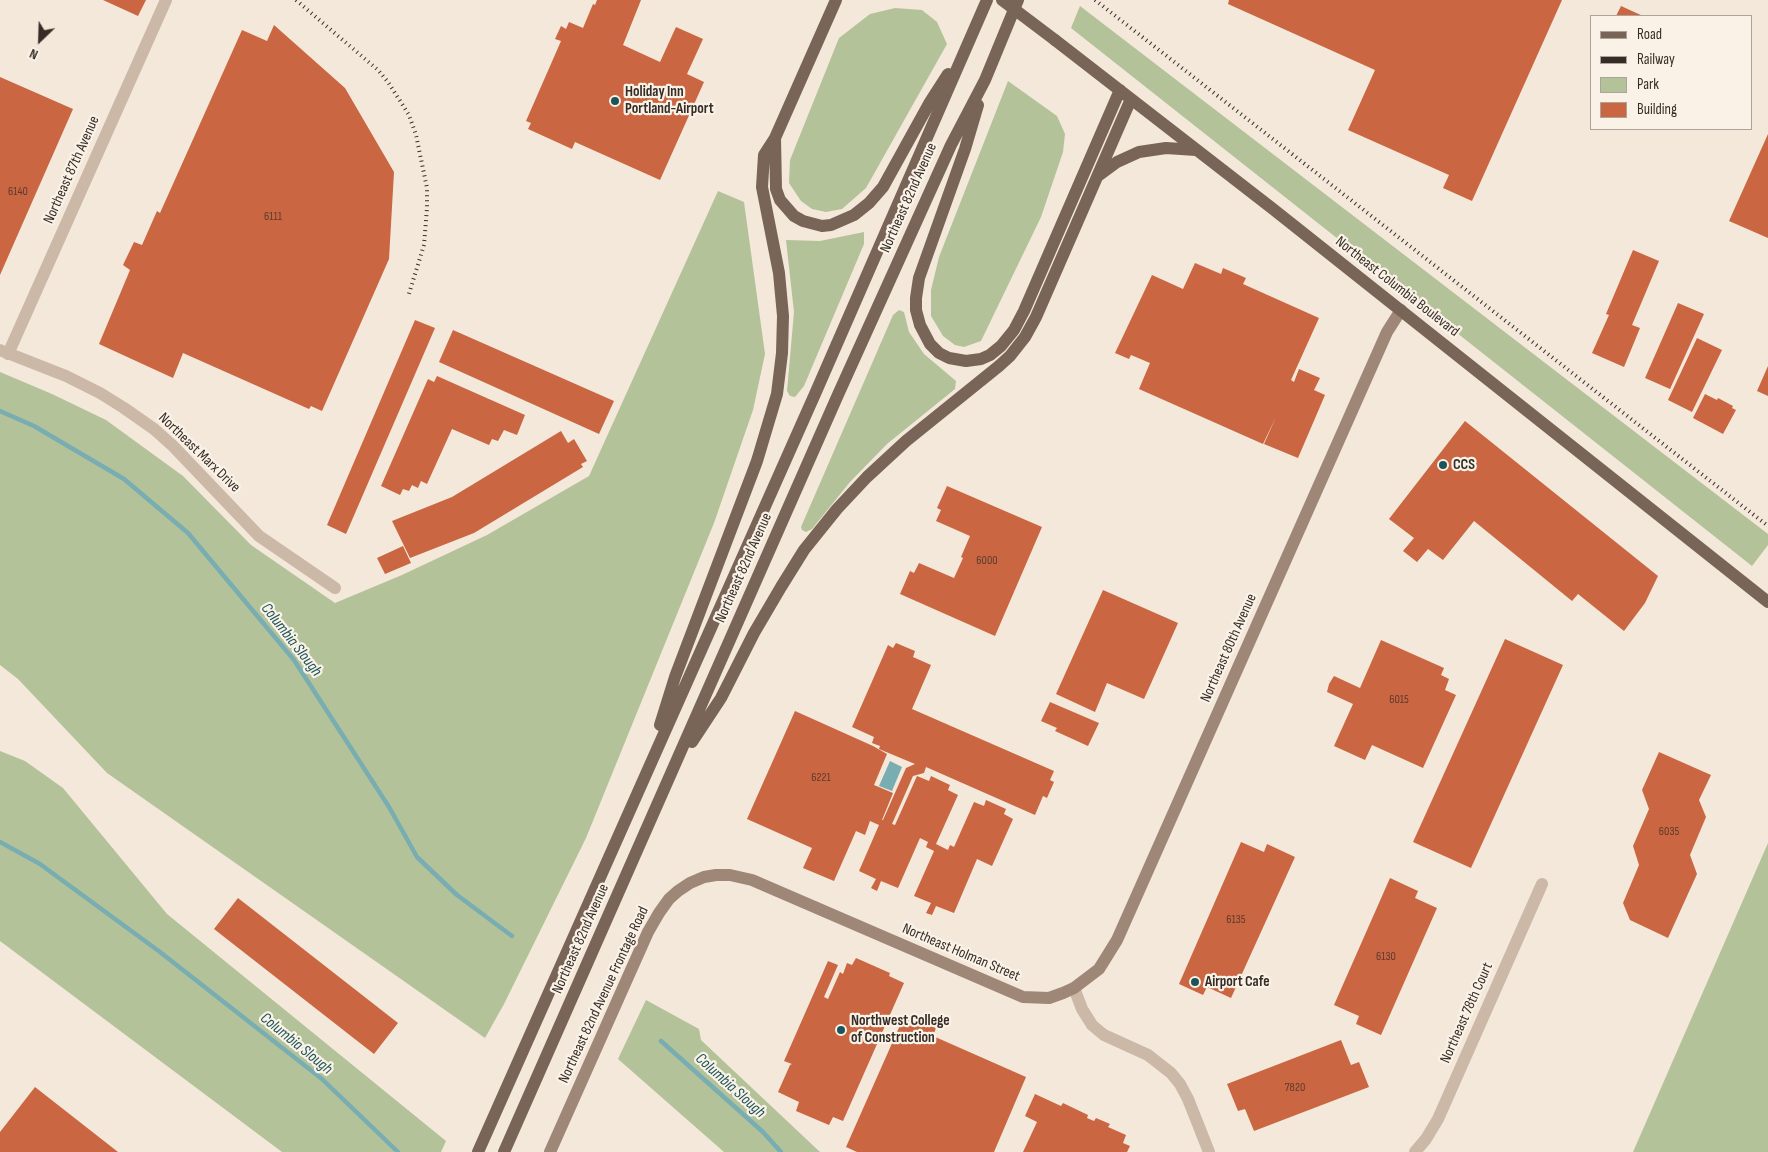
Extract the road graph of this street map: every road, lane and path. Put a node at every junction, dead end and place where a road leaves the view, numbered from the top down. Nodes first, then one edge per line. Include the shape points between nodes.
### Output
1 (166, 0) edge
2 (836, 0) edge
3 (987, 0) edge
4 (1002, 0) edge
5 (1018, 0) edge
6 (968, 45) junction
7 (986, 80) junction
8 (1120, 90) junction
9 (1131, 99) junction
10 (775, 138) junction
11 (1198, 150) junction
12 (1097, 178) junction
13 (1401, 310) junction
14 (4, 352) edge
15 (336, 588) dead end
16 (1768, 602) edge
17 (670, 778) junction
18 (640, 787) junction
19 (743, 877) joint
20 (1542, 884) dead end
21 (1074, 988) junction
22 (478, 1152) edge
23 (504, 1152) edge
24 (550, 1152) edge
25 (1209, 1152) edge
26 (1415, 1152) edge

1 - 14 street, Northeast 87th Avenue
2 - 10 main road
3 - 6 main road, Northeast 82nd Avenue
4 - 8 main road, Northeast Columbia Boulevard, bridge
5 - 7 main road, Northeast 82nd Avenue
6 - 10 main road via 930,102 883,187 869,203 844,221 831,225 814,224 786,209 776,188
6 - 18 main road, Northeast 82nd Avenue
7 - 8 main road via 919,278 916,298 920,325 930,344 949,358 966,361 990,355 1014,330
7 - 17 main road, Northeast 82nd Avenue via 947,154
8 - 9 main road, Northeast Columbia Boulevard
9 - 11 main road, Northeast Columbia Boulevard
9 - 12 main road
10 - 18 main road via 764,155 762,187 783,316 777,394 757,461 675,677
11 - 12 main road via 1166,148 1139,152 1117,162
11 - 13 main road, Northeast Columbia Boulevard
12 - 17 main road via 1025,337 1010,356 906,441 836,509 781,586 721,698
13 - 16 main road, Northeast Columbia Boulevard
13 - 21 street, Northeast 80th Avenue via 1387,332 1117,940 1100,969
14 - 15 street, Northeast Marx Drive via 100,393 154,429 259,536
17 - 23 main road, Northeast 82nd Avenue
18 - 22 main road, Northeast 82nd Avenue
19 - 21 street, Northeast Holman Street via 1023,997 1048,998
19 - 24 street, Northeast 82nd Avenue Frontage Road via 716,875 690,883 669,899 659,913
20 - 26 street, Northeast 78th Court via 1438,1119
21 - 25 street via 1092,1025 1104,1035 1148,1055 1171,1073 1188,1099

